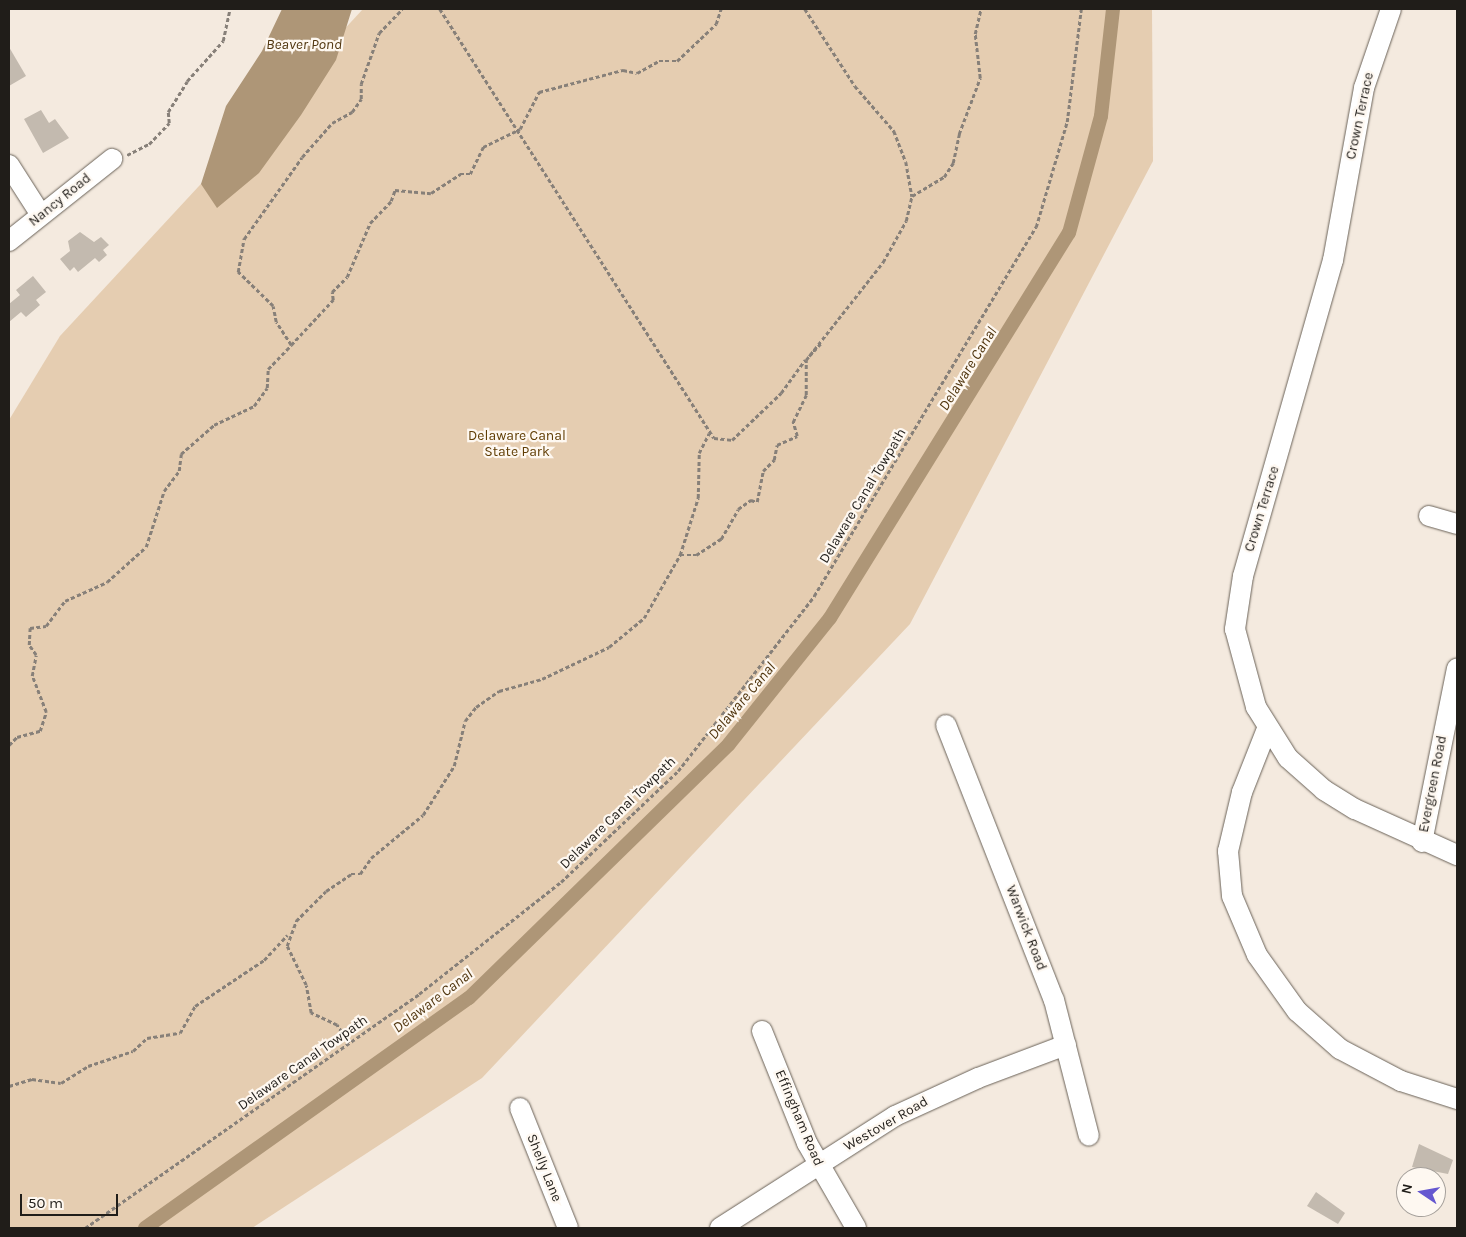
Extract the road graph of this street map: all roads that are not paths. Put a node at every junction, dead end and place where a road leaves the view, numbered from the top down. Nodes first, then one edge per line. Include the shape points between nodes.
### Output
1 (1391, 9) edge
2 (112, 158) road end
3 (9, 165) edge
4 (40, 216) junction
5 (9, 241) edge
6 (1429, 516) dead end
7 (1457, 524) edge
8 (1457, 668) edge
9 (946, 725) dead end
10 (1267, 729) junction
11 (1422, 842) junction
12 (1457, 855) edge
13 (762, 1031) dead end
14 (1066, 1045) junction
15 (1457, 1099) edge
16 (520, 1108) dead end
17 (1089, 1136) dead end
18 (819, 1164) junction
19 (568, 1228) edge
20 (720, 1228) edge
21 (856, 1228) edge

1 - 10 street, Crown Terrace via 1372,60 1332,260 1237,602 1235,629 1241,663
2 - 4 street, Nancy Road
3 - 4 street
4 - 5 street, Nancy Road
6 - 7 street
8 - 11 street, Evergreen Road
9 - 14 street, Warwick Road via 1054,1000
10 - 11 street, Crown Terrace via 1288,758 1324,790
10 - 15 street via 1242,792 1228,851 1232,896 1257,955 1297,1011 1340,1049 1401,1082
11 - 12 street, Crown Terrace
13 - 18 street, Effingham Road
14 - 17 street, Warwick Road
14 - 18 street, Westover Road via 936,1096
16 - 19 street, Shelly Lane
18 - 20 street, Westover Road
18 - 21 street, Effingham Road

